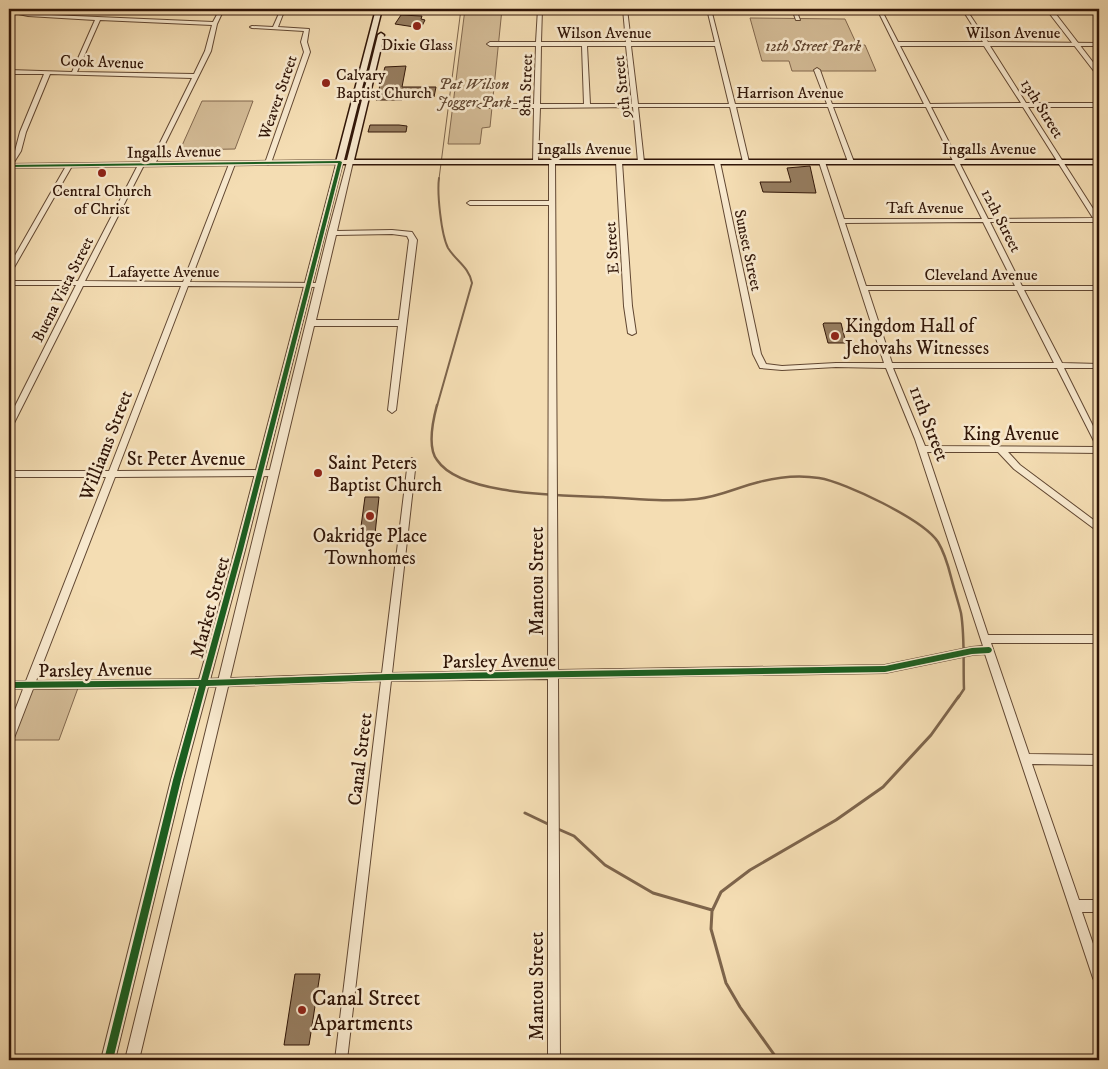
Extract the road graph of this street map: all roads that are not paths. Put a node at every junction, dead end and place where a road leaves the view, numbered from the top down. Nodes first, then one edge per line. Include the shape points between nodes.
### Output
1 (222, 9) edge
2 (284, 9) edge
3 (351, 9) edge
4 (540, 9) edge
5 (625, 9) edge
6 (709, 9) edge
7 (794, 9) edge
8 (879, 9) edge
9 (964, 9) edge
10 (1049, 9) edge
11 (383, 10) edge
12 (9, 11) edge
13 (98, 18) junction
14 (798, 19) dead end
15 (215, 24) junction
16 (252, 27) dead end
17 (275, 28) junction
18 (302, 28) joint
19 (304, 41) joint
20 (490, 44) dead end
21 (539, 44) junction
22 (584, 44) junction
23 (629, 44) junction
24 (718, 44) junction
25 (897, 44) junction
26 (986, 44) junction
27 (1076, 44) junction
28 (1099, 44) edge
29 (817, 70) dead end
30 (9, 72) edge
31 (48, 72) junction
32 (74, 73) junction
33 (1099, 74) edge
34 (196, 76) junction
35 (1025, 105) junction
36 (1099, 105) edge
37 (480, 106) dead end
38 (538, 106) junction
39 (587, 106) junction
40 (635, 106) junction
41 (733, 106) junction
42 (830, 106) junction
43 (928, 106) junction
44 (345, 162) junction
45 (535, 162) junction
46 (552, 162) junction
47 (619, 162) junction
48 (641, 162) junction
49 (717, 162) junction
50 (746, 162) junction
51 (822, 162) junction
52 (851, 162) junction
53 (956, 162) junction
54 (1061, 162) junction
55 (1099, 162) edge
56 (268, 163) junction
57 (232, 164) junction
58 (141, 165) junction
59 (152, 165) junction
60 (9, 166) edge
61 (69, 166) junction
62 (470, 203) dead end
63 (552, 203) junction
64 (986, 220) junction
65 (841, 221) junction
66 (1099, 221) edge
67 (332, 233) junction
68 (9, 271) edge
69 (9, 283) edge
70 (80, 285) junction
71 (185, 285) junction
72 (314, 285) junction
73 (864, 288) junction
74 (1019, 288) junction
75 (1099, 288) edge
76 (310, 323) junction
77 (403, 323) junction
78 (632, 333) dead end
79 (889, 366) junction
80 (1059, 366) junction
81 (1099, 366) edge
82 (392, 410) dead end
83 (9, 425) edge
84 (1099, 445) edge
85 (923, 450) junction
86 (1000, 450) junction
87 (1099, 450) edge
88 (412, 461) dead end
89 (274, 473) junction
90 (9, 474) edge
91 (111, 474) junction
92 (260, 474) junction
93 (1099, 528) edge
94 (985, 639) junction
95 (1099, 639) edge
96 (989, 650) junction
97 (553, 674) junction
98 (387, 677) junction
99 (226, 682) junction
100 (204, 683) junction
101 (9, 685) edge
102 (29, 685) junction
103 (9, 738) edge
104 (1026, 759) junction
105 (1099, 760) edge
106 (1074, 906) junction
107 (1099, 906) edge
108 (1099, 978) edge
109 (108, 1060) edge
110 (132, 1060) edge
111 (341, 1060) edge
112 (554, 1060) edge

1 - 15 street
2 - 17 street
3 - 11 street
4 - 21 street, 8th Street
5 - 23 street, 9th Street
6 - 24 street
7 - 14 street
8 - 25 street, 12th Street
9 - 26 street, 13th Street
10 - 27 street
11 - 44 main road, Market Street
12 - 13 street
13 - 15 street
13 - 32 street
15 - 34 street via 211,43
16 - 17 street
17 - 18 street
18 - 19 street via 307,30
19 - 56 street, Weaver Street via 307,52
20 - 21 street, Wilson Avenue
21 - 22 street, Wilson Avenue
21 - 38 street, 8th Street
22 - 23 street, Wilson Avenue
22 - 39 street
23 - 24 street, Wilson Avenue
23 - 40 street, 9th Street
24 - 41 street
25 - 26 street, Wilson Avenue
25 - 43 street, 12th Street
26 - 27 street, Wilson Avenue
26 - 35 street, 13th Street
27 - 28 street, Wilson Avenue
27 - 33 street
29 - 42 street
30 - 31 street, Cook Avenue
31 - 32 street, Cook Avenue
31 - 60 street via 18,152
32 - 34 street, Cook Avenue
34 - 59 street
35 - 36 street, Harrison Avenue
35 - 43 street, Harrison Avenue
35 - 54 street, 13th Street
37 - 38 street, Harrison Avenue
38 - 39 street, Harrison Avenue
38 - 45 street, 8th Street
39 - 40 street, Harrison Avenue
40 - 41 street, Harrison Avenue
40 - 48 street, 9th Street
41 - 42 street, Harrison Avenue
41 - 50 street
42 - 43 street, Harrison Avenue
42 - 52 street
43 - 53 street, 12th Street
44 - 45 main road, Ingalls Avenue
44 - 56 street, Ingalls Avenue
44 - 67 street, Market Street
44 - 72 street, Market Street
45 - 46 main road, Ingalls Avenue
46 - 47 main road, Ingalls Avenue
46 - 63 street, Mantou Street
47 - 48 main road, Ingalls Avenue
47 - 78 street, E Street
48 - 49 main road, Ingalls Avenue
49 - 50 main road, Ingalls Avenue
49 - 79 street, Sunset Street via 760,362 766,367
50 - 51 main road, Ingalls Avenue
51 - 52 main road, Ingalls Avenue
51 - 65 street, 11th Street
52 - 53 main road, Ingalls Avenue
53 - 54 main road, Ingalls Avenue
53 - 64 street, 12th Street
54 - 55 main road, Ingalls Avenue
54 - 66 street, 13th Street
56 - 57 street, Ingalls Avenue
57 - 59 street, Ingalls Avenue
57 - 71 street, Williams Street
58 - 59 street, Ingalls Avenue
58 - 61 street, Ingalls Avenue
58 - 70 street, Buena Vista Street
60 - 61 street, Ingalls Avenue
61 - 68 street
62 - 63 street
63 - 97 street, Mantou Street
64 - 65 street, Taft Avenue
64 - 66 street, Taft Avenue
64 - 74 street, 12th Street
65 - 73 street, 11th Street
67 - 72 street, Market Street
67 - 77 street via 392,232 409,234 414,240
69 - 70 street, Lafayette Avenue
70 - 71 street, Lafayette Avenue
70 - 83 street, Buena Vista Street
71 - 72 street, Lafayette Avenue
71 - 91 street, Williams Street
72 - 76 street, Market Street
72 - 92 street, Market Street
73 - 74 street, Cleveland Avenue
73 - 79 street, 11th Street
74 - 75 street, Cleveland Avenue
74 - 80 street, 12th Street
76 - 77 street
76 - 89 street, Market Street
77 - 82 street
79 - 80 street
79 - 85 street, 11th Street
80 - 81 street
80 - 84 street, 12th Street
85 - 86 street, King Avenue
85 - 94 street, 11th Street via 948,544
86 - 87 street, King Avenue
86 - 93 street via 1017,467
88 - 98 street, Canal Street
89 - 92 street, St Peter Avenue
89 - 99 street, Market Street
90 - 91 street, St Peter Avenue
91 - 92 street, St Peter Avenue
91 - 102 street, Williams Street
92 - 100 street, Market Street
94 - 95 street
94 - 96 street, 11th Street
96 - 97 street, Parsley Avenue via 885,670
96 - 104 street
97 - 98 street, Parsley Avenue
97 - 112 street, Mantou Street
98 - 99 street, Parsley Avenue
98 - 111 street, Canal Street
99 - 100 street, Parsley Avenue
99 - 110 street, Market Street
100 - 102 street, Parsley Avenue
100 - 109 street, Market Street
101 - 102 street, Parsley Avenue
102 - 103 street, Williams Street
104 - 105 street
104 - 106 street
106 - 107 street
106 - 108 street

